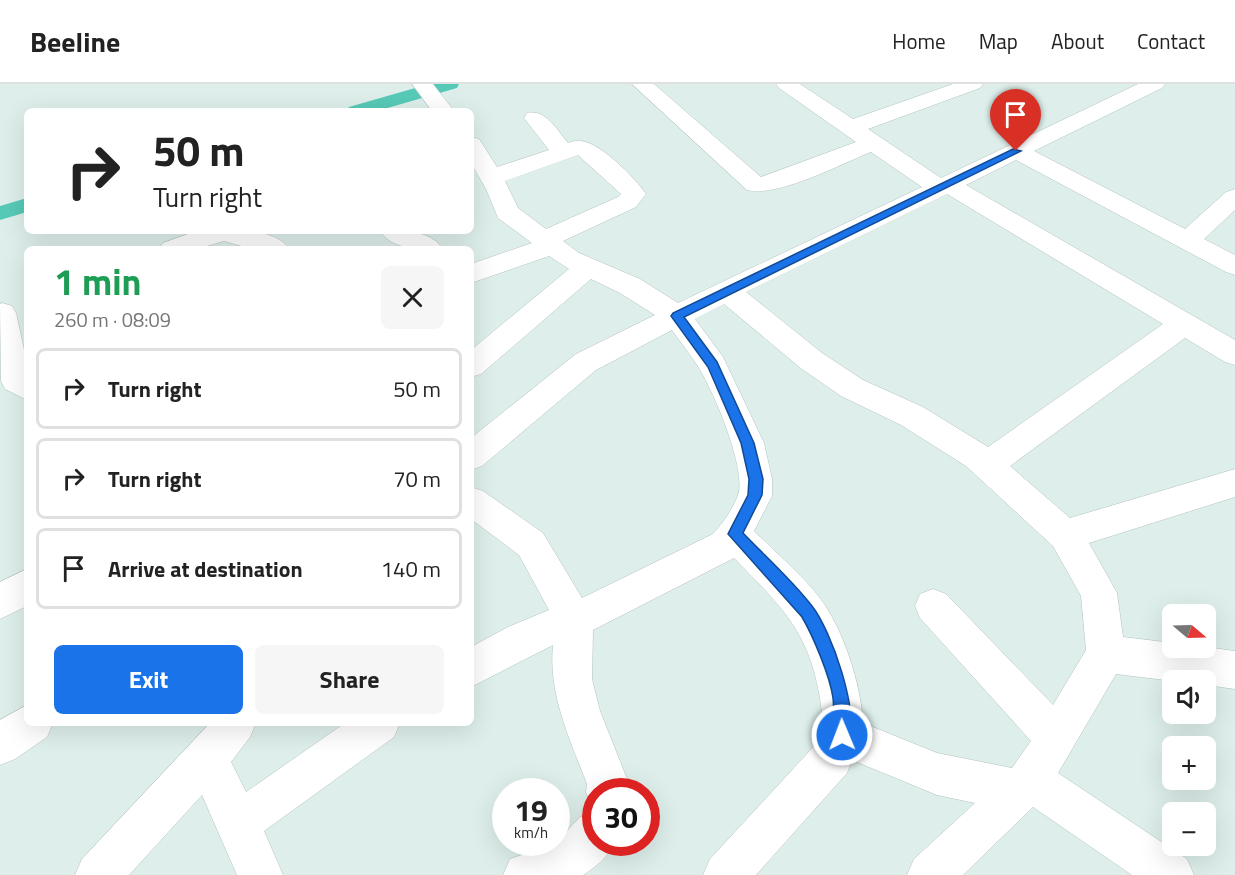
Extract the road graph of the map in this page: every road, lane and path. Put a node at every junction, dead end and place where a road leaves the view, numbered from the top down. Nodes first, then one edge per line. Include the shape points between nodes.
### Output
1 (642, 84) edge
2 (786, 84) edge
3 (973, 84) edge
4 (1155, 84) edge
5 (535, 118) dead end
6 (850, 128) junction
7 (873, 143) junction
8 (474, 149) edge
9 (562, 151) junction
10 (1016, 151) junction
11 (492, 177) junction
12 (944, 186) junction
13 (1235, 197) edge
14 (213, 234) edge
15 (239, 234) edge
16 (399, 234) edge
17 (1187, 241) junction
18 (547, 243) junction
19 (180, 246) edge
20 (269, 246) edge
21 (424, 246) edge
22 (1235, 266) edge
23 (588, 267) junction
24 (474, 272) edge
25 (727, 291) junction
26 (10, 311) edge
27 (677, 316) junction
28 (1184, 324) junction
29 (1235, 354) edge
30 (474, 363) edge
31 (24, 386) edge
32 (474, 455) edge
33 (986, 466) junction
34 (1235, 483) edge
35 (474, 503) edge
36 (735, 534) junction
37 (1065, 534) junction
38 (24, 587) edge
39 (0, 602) edge
40 (933, 606) dead end
41 (575, 620) junction
42 (1106, 654) junction
43 (474, 666) edge
44 (1235, 670) edge
45 (28, 726) edge
46 (234, 726) edge
47 (376, 726) edge
48 (842, 735) junction
49 (1056, 738) junction
50 (0, 744) edge
51 (207, 759) junction
52 (606, 778) edge
53 (1025, 785) junction
54 (239, 823) junction
55 (582, 848) edge
56 (98, 875) edge
57 (260, 875) edge
58 (526, 875) edge
59 (726, 875) edge
60 (930, 875) edge
61 (1171, 875) edge

1 - 7 street via 755,184 770,184
2 - 6 street
3 - 6 street
4 - 10 street
5 - 9 street
6 - 7 street
7 - 12 street
8 - 11 street
9 - 11 street
9 - 18 street via 579,147 589,151 634,194 627,202
10 - 12 street
10 - 17 street
11 - 18 street via 507,212
12 - 25 street
12 - 28 street
13 - 17 street
14 - 19 street
15 - 20 street
16 - 21 street
17 - 22 street
18 - 23 street
18 - 24 street
23 - 27 street via 630,286
23 - 30 street
25 - 27 street
25 - 33 street via 852,388 912,416
26 - 31 street via 16,381
27 - 32 street via 586,362
27 - 36 street via 713,365 748,443 756,479 755,495
28 - 29 street
28 - 33 street
33 - 37 street
34 - 37 street
35 - 41 street via 531,544
36 - 41 street via 725,545
36 - 48 street via 818,629 841,696
37 - 42 street via 1099,593
38 - 39 street
40 - 49 street
41 - 43 street via 540,631
41 - 52 street via 572,679
42 - 44 street
42 - 49 street
45 - 50 street
46 - 51 street
47 - 54 street
48 - 53 street via 937,774
48 - 59 street via 832,758
49 - 53 street
51 - 54 street
51 - 56 street
53 - 60 street
53 - 61 street
54 - 57 street
55 - 58 street via 565,861

